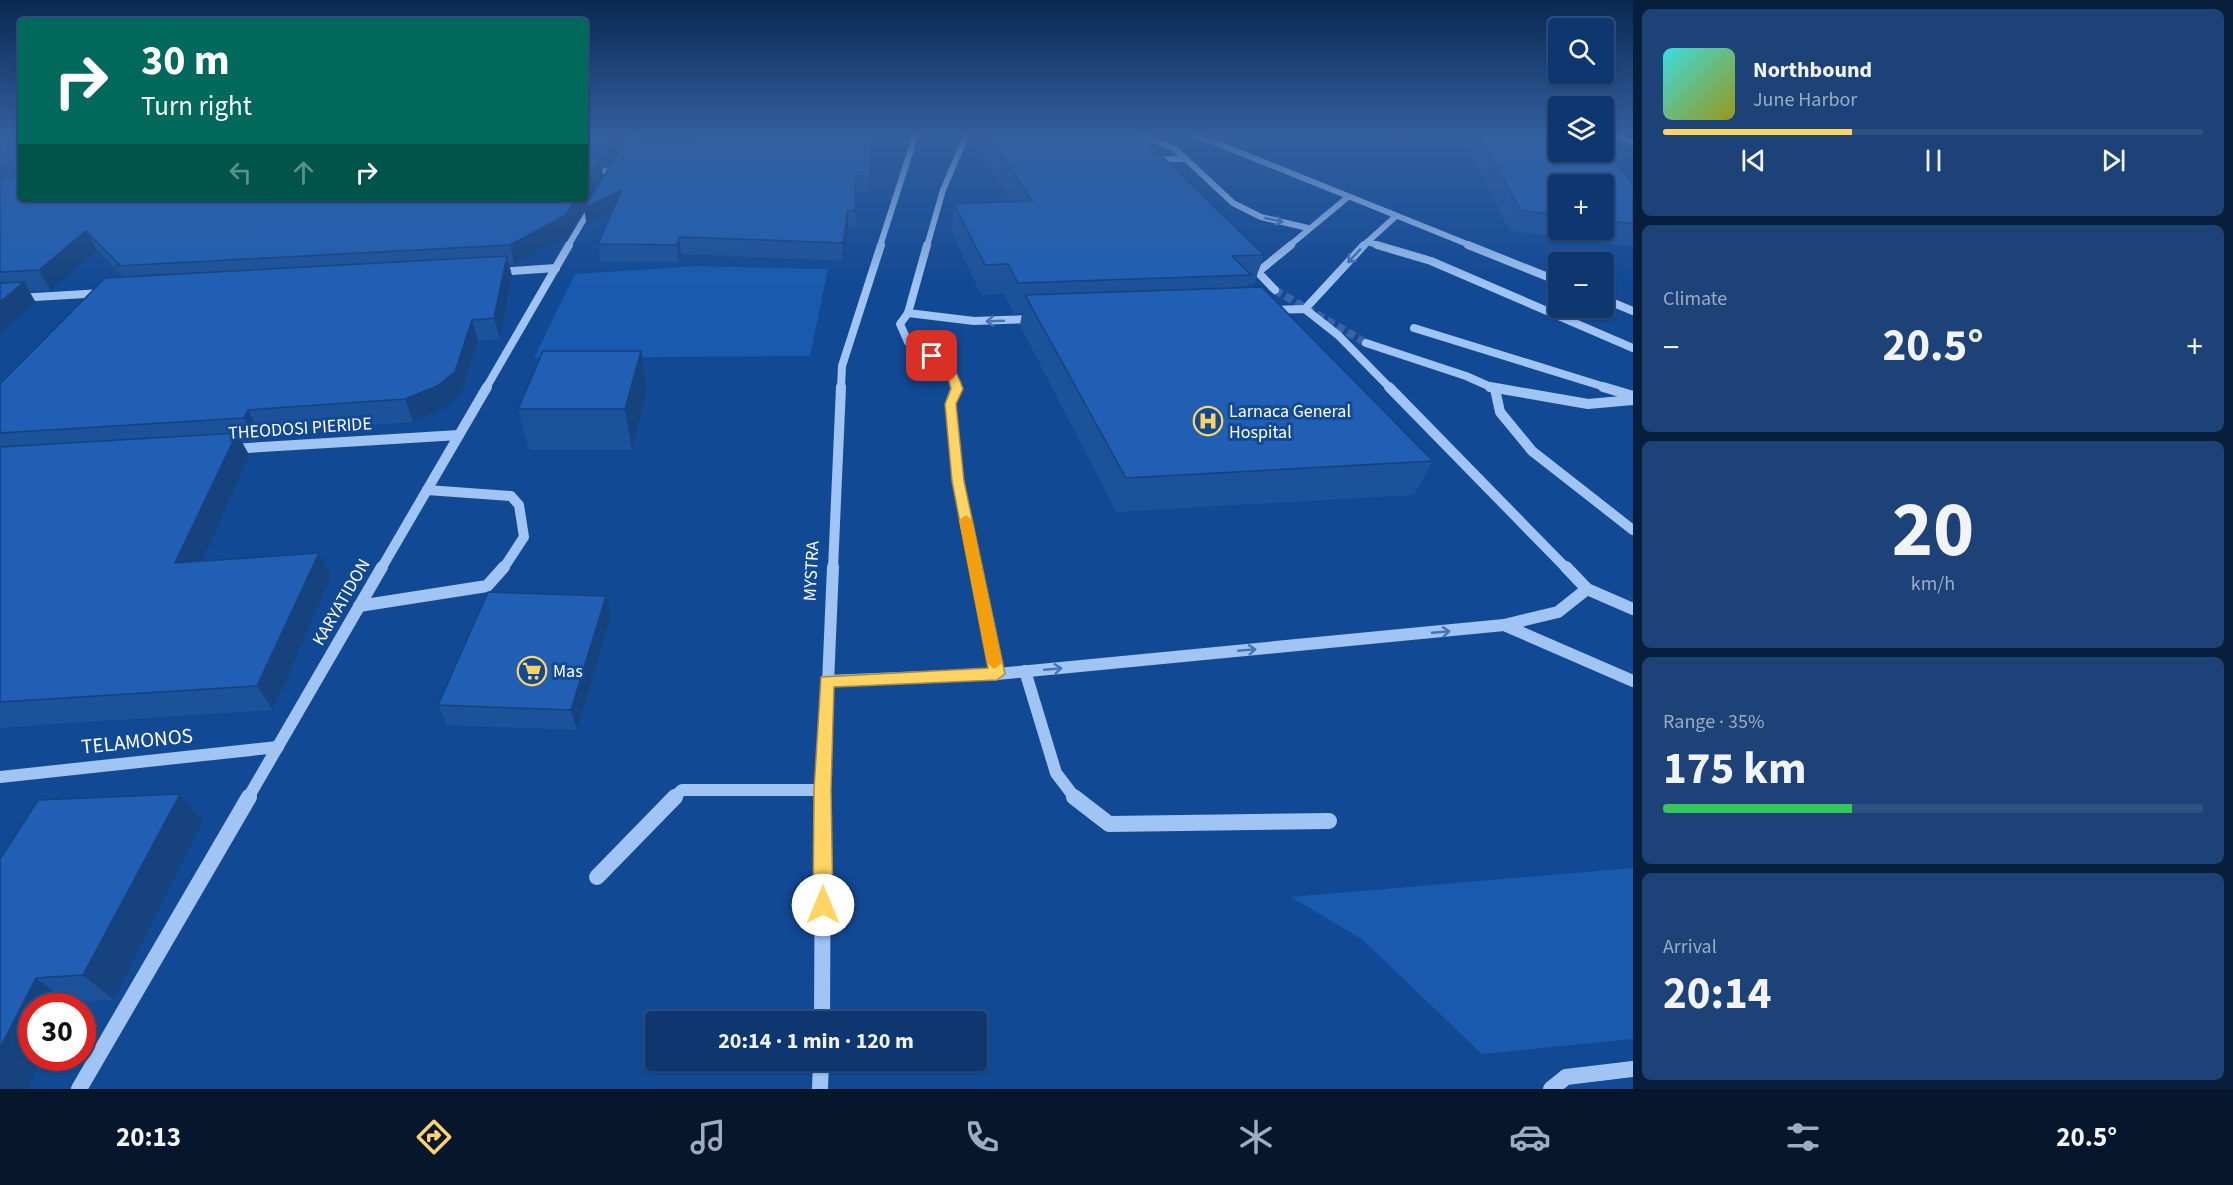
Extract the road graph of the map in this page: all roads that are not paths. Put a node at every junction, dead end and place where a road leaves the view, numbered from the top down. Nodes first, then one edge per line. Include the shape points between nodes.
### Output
1 (604, 185) edge
2 (900, 185) edge
3 (945, 185) edge
4 (1214, 185) edge
5 (1320, 185) edge
6 (1348, 196) junction
7 (1396, 216) junction
8 (1308, 228) junction
9 (1367, 242) junction
10 (1249, 264) edge
11 (556, 268) junction
12 (485, 272) edge
13 (1258, 272) junction
14 (1548, 277) edge
15 (1275, 290) tunnel mouth
16 (118, 292) edge
17 (0, 298) edge
18 (1614, 303) edge
19 (1305, 309) junction
20 (1257, 311) edge
21 (1633, 311) edge
22 (908, 313) junction
23 (1043, 319) edge
24 (1414, 328) dead end
25 (1366, 342) tunnel mouth
26 (1633, 348) edge
27 (1495, 389) junction
28 (1633, 398) edge
29 (459, 435) junction
30 (224, 450) edge
31 (427, 490) junction
32 (1633, 530) edge
33 (1587, 589) junction
34 (359, 606) junction
35 (1633, 609) edge
36 (1504, 625) junction
37 (1025, 671) junction
38 (997, 674) junction
39 (827, 681) junction
40 (1633, 681) edge
41 (278, 747) junction
42 (0, 777) edge
43 (823, 790) junction
44 (1329, 820) dead end
45 (597, 877) dead end
46 (822, 1011) edge
47 (1633, 1069) edge
48 (821, 1071) edge
49 (79, 1089) edge
50 (820, 1089) edge
51 (1551, 1089) edge

1 - 11 street, KARYATIDON
2 - 39 street, MYSTRA via 842,366
3 - 22 street
4 -> 8 street via 1233,203 1261,217
5 - 6 street
6 - 7 street
6 - 8 street
7 - 9 street
7 - 14 street
8 - 13 street
9 -> 19 street
9 - 26 street via 1431,261
10 - 13 street
11 - 12 street
11 - 29 street, KARYATIDON
13 - 15 street
16 - 17 street
18 - 21 street
19 - 20 street
19 - 33 street via 1338,335
23 -> 22 street via 974,321
22 - 38 street via 900,324 908,342 952,371 957,389 950,404 958,481
24 - 28 street
25 - 27 street
27 - 28 street via 1588,404
27 - 32 street via 1500,412 1532,451
29 - 30 street, THEODOSI PIERIDE
29 - 31 street, KARYATIDON
31 - 34 street, KARYATIDON
31 - 34 street via 511,496 519,505 524,537 487,586
33 - 35 street
33 - 36 street via 1558,612
34 - 41 street, KARYATIDON
37 -> 36 street
36 - 40 street
37 - 38 street
37 - 44 street via 1056,773 1080,803 1109,824
38 - 39 street
39 - 43 street, MYSTRA
41 - 42 street, TELAMONOS
41 - 49 street, KARYATIDON
43 - 45 street via 682,790
43 - 46 street, MYSTRA
47 - 51 street via 1566,1077
48 - 50 street

